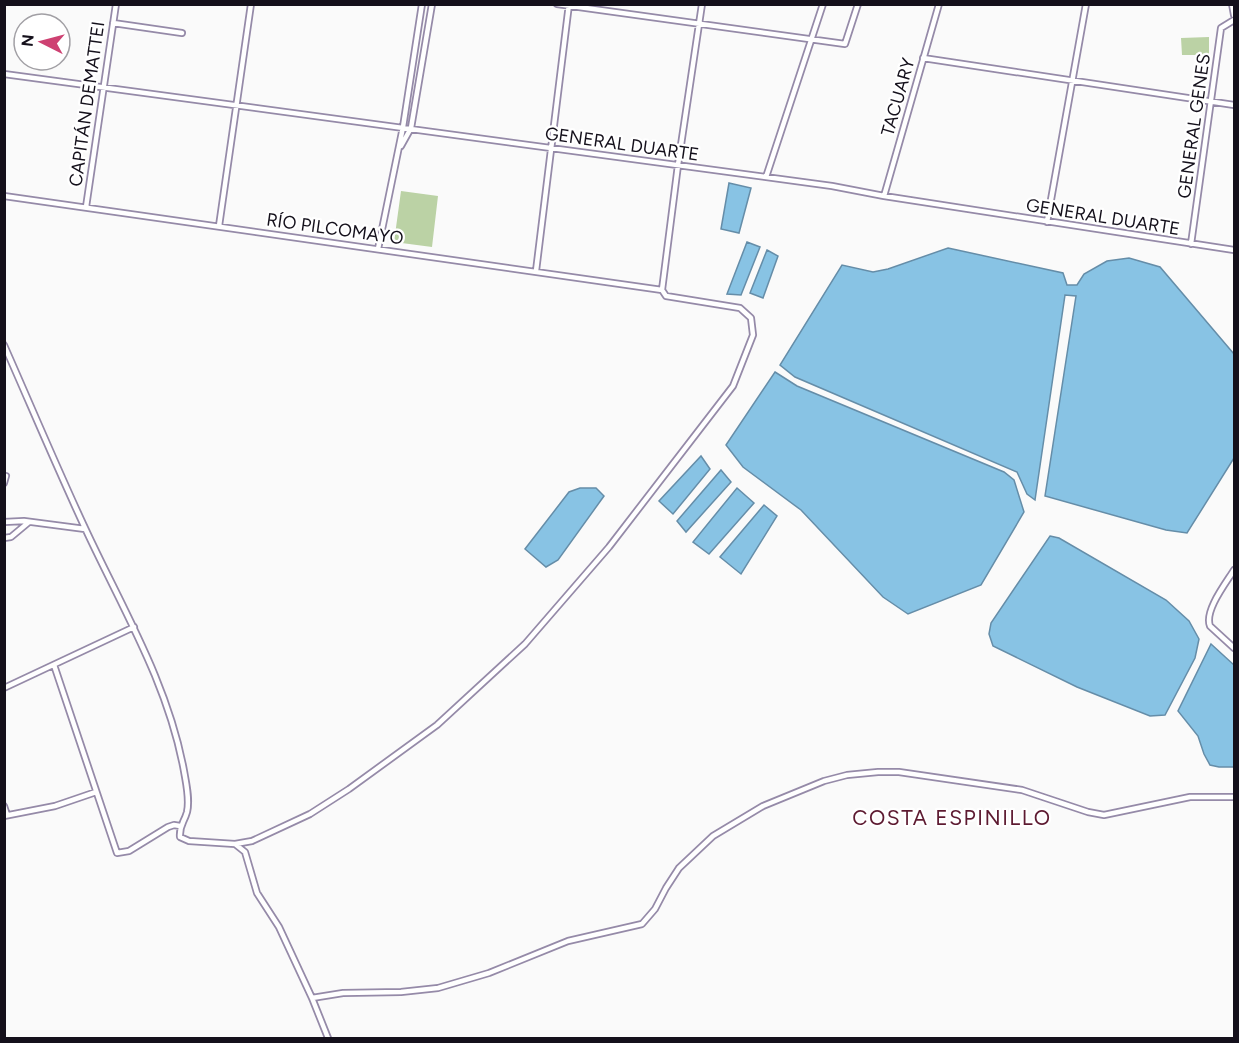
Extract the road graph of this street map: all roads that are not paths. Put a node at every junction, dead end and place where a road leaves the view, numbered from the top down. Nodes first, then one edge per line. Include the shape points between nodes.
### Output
1 (116, 4) edge
2 (251, 4) edge
3 (422, 4) edge
4 (432, 4) edge
5 (557, 4) edge
6 (702, 4) edge
7 (823, 4) edge
8 (858, 4) edge
9 (939, 4) edge
10 (1086, 4) edge
11 (1232, 4) edge
12 (569, 5) edge
13 (1234, 15) edge
14 (1234, 20) edge
15 (113, 23) junction
16 (698, 25) junction
17 (182, 33) dead end
18 (811, 41) junction
19 (923, 58) junction
20 (4, 74) edge
21 (1072, 81) junction
22 (103, 87) junction
23 (1211, 102) junction
24 (236, 105) junction
25 (1234, 105) edge
26 (403, 127) junction
27 (411, 128) junction
28 (550, 147) junction
29 (399, 151) junction
30 (678, 165) junction
31 (766, 177) junction
32 (4, 196) edge
33 (884, 196) junction
34 (86, 207) junction
35 (1047, 222) junction
36 (219, 226) junction
37 (1191, 244) junction
38 (378, 249) junction
39 (1234, 250) edge
40 (536, 272) junction
41 (662, 290) junction
42 (4, 345) edge
43 (6, 476) edge
44 (4, 483) edge
45 (4, 522) edge
46 (29, 522) junction
47 (85, 529) junction
48 (4, 538) edge
49 (1234, 570) edge
50 (134, 627) junction
51 (1234, 648) edge
52 (54, 665) junction
53 (4, 688) edge
54 (96, 792) junction
55 (1234, 797) edge
56 (4, 806) edge
57 (6, 816) edge
58 (180, 826) junction
59 (234, 844) junction
60 (312, 998) junction
61 (328, 1038) edge

1 - 15 street, CAPITÁN DEMATTEI
2 - 24 street
3 - 26 street
4 - 27 street
5 - 12 street
6 - 16 street
7 - 18 street
8 - 18 street via 845,44
9 - 19 street, TACUARY
10 - 21 street
11 - 13 street
12 - 16 street
12 - 28 street
14 - 23 street, GENERAL GENES via 1221,28
15 - 17 street
15 - 22 street, CAPITÁN DEMATTEI
16 - 18 street
16 - 30 street
18 - 31 street
19 - 21 street
19 - 33 street, TACUARY
20 - 22 street, GENERAL DUARTE
21 - 23 street
21 - 35 street
22 - 24 street, GENERAL DUARTE
22 - 34 street, CAPITÁN DEMATTEI
23 - 25 street
23 - 37 street, GENERAL GENES
24 - 26 street, GENERAL DUARTE
24 - 36 street
26 - 27 street, GENERAL DUARTE
26 - 29 street
27 - 28 street, GENERAL DUARTE
27 - 29 street
28 - 30 street, GENERAL DUARTE
28 - 40 street
29 - 38 street
30 - 31 street, GENERAL DUARTE
30 - 41 street
31 - 33 street, GENERAL DUARTE
32 - 34 street, RÍO PILCOMAYO
33 - 35 street, GENERAL DUARTE
34 - 36 street, RÍO PILCOMAYO
35 - 37 street, GENERAL DUARTE
36 - 38 street, RÍO PILCOMAYO
37 - 39 street, GENERAL DUARTE
38 - 40 street, RÍO PILCOMAYO
40 - 41 street, RÍO PILCOMAYO
41 - 59 street, RÍO PILCOMAYO via 666,296 740,308 751,318 753,336 733,387 609,547 533,635 455,709 310,814
42 - 47 street
43 - 44 street
45 - 46 street
46 - 47 street
46 - 48 street
47 - 50 street
49 - 51 street via 1210,609 1208,621
50 - 52 street
50 - 58 street via 167,705 184,770 187,812
52 - 53 street
52 - 54 street
54 - 57 street
54 - 58 street via 117,853 129,851 174,825
55 - 60 street via 1190,797 1104,815 1022,790 899,772 847,775 763,806 713,836 679,868 642,924 568,941 489,973 438,988
56 - 57 street
58 - 59 street via 180,837 189,841
59 - 60 street via 245,852 257,893 279,927
60 - 61 street

